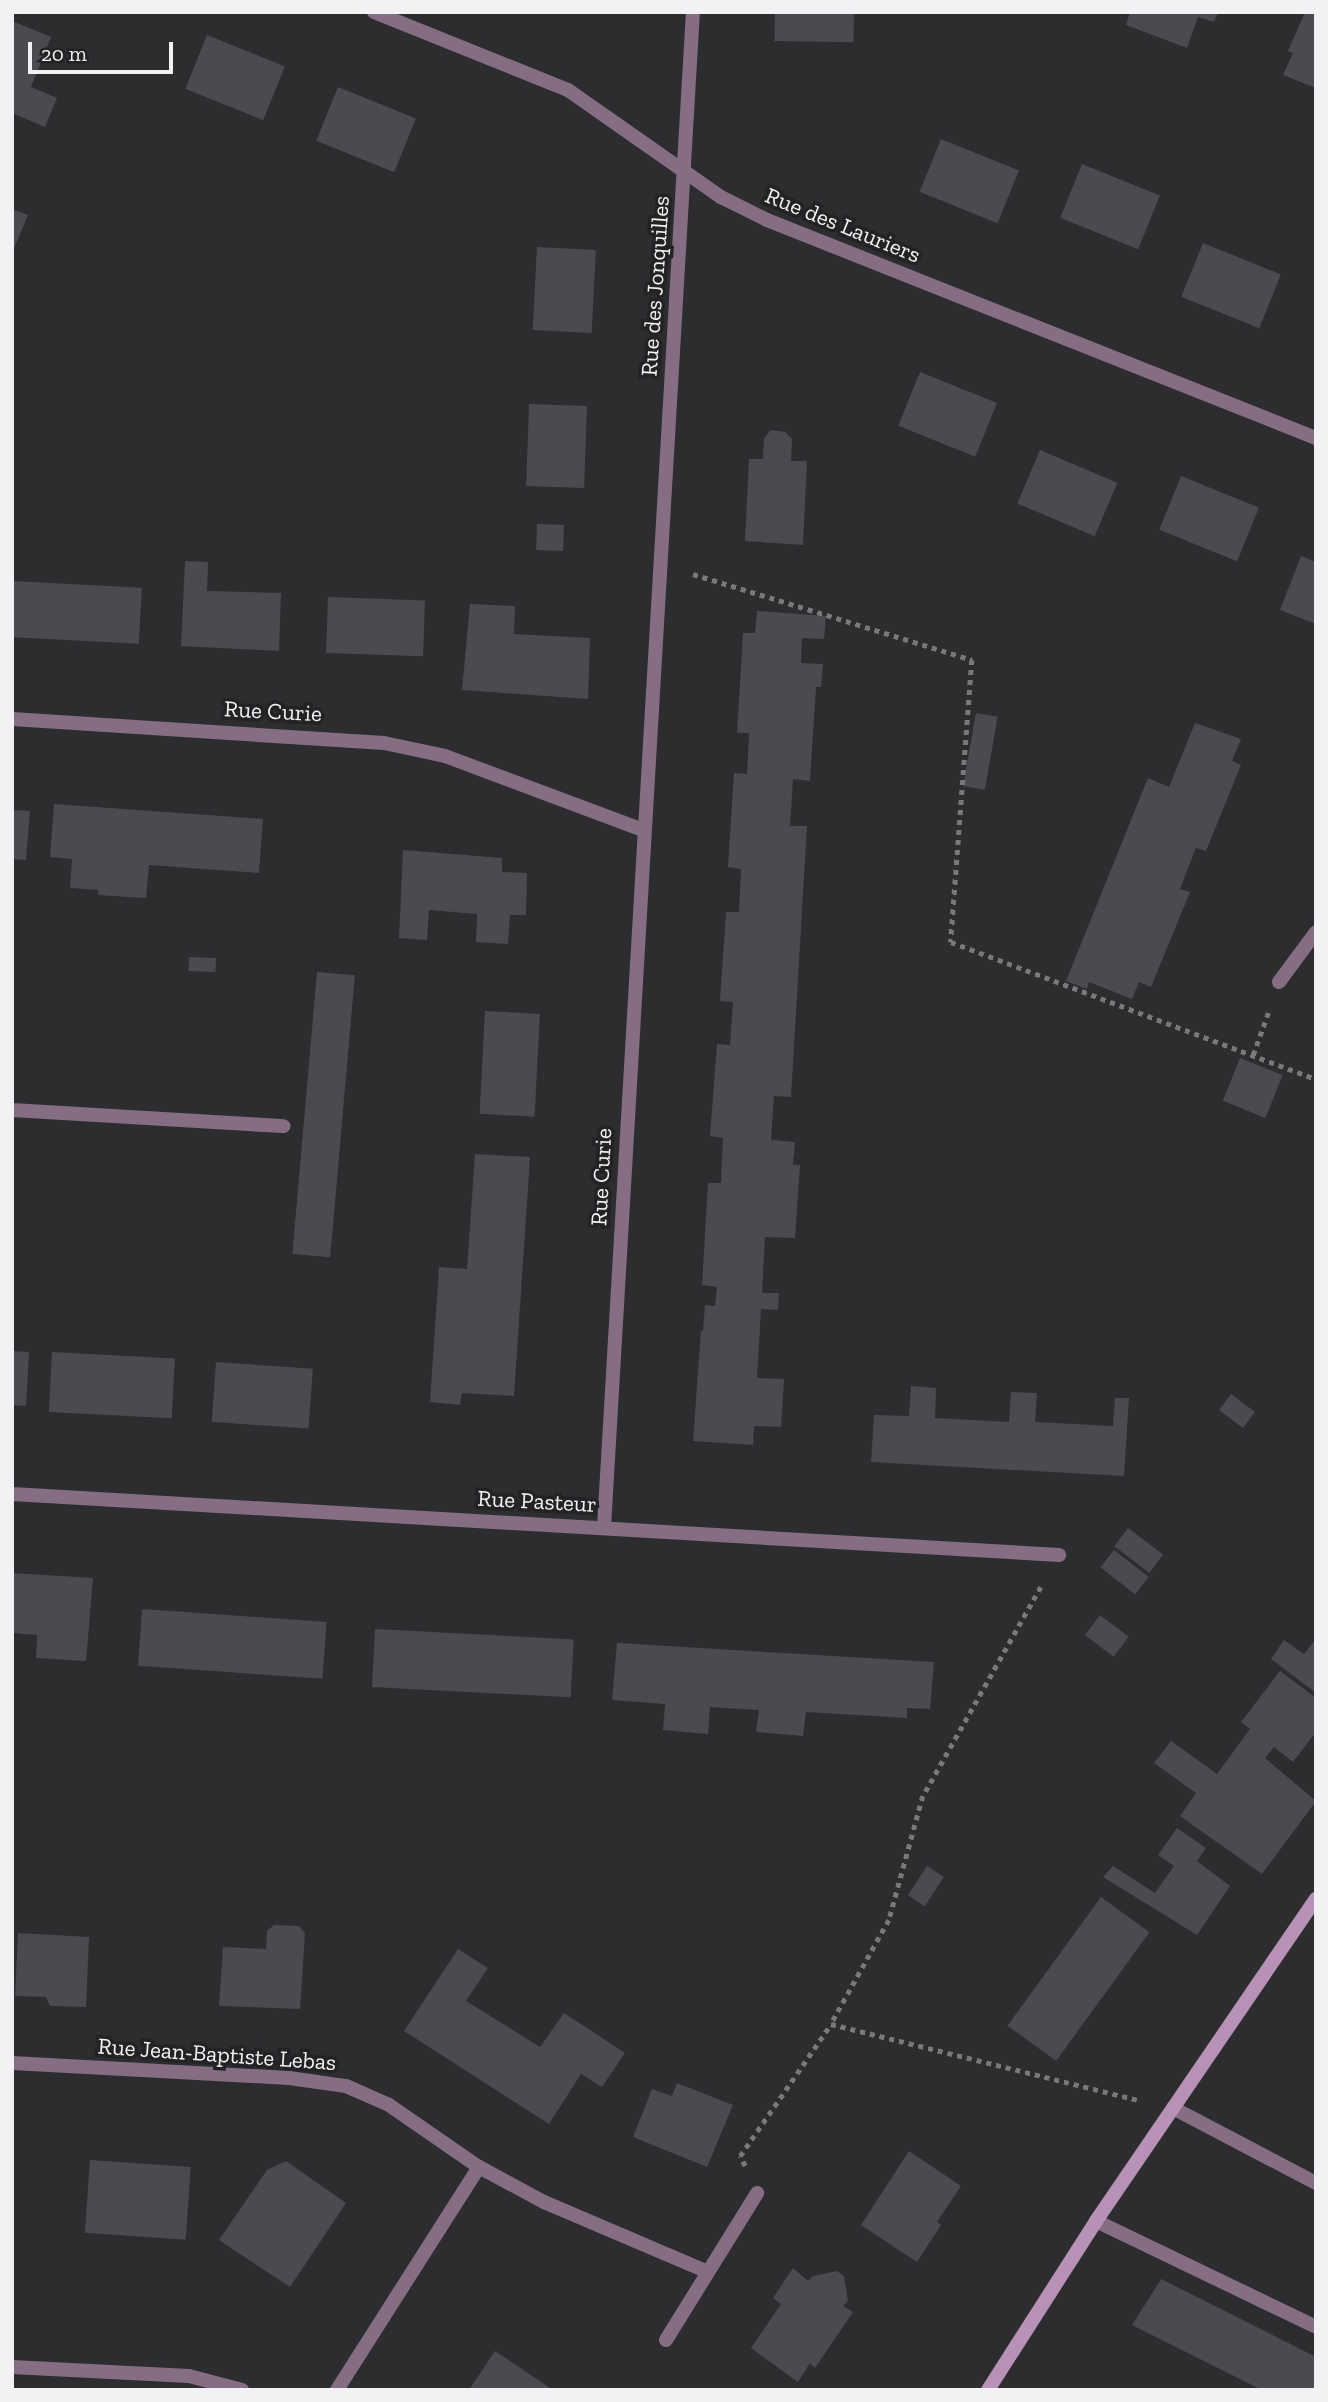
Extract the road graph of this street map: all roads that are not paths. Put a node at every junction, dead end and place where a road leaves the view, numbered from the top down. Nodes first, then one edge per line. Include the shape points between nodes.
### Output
1 (374, 12) edge
2 (693, 12) edge
3 (685, 170) junction
4 (1316, 438) edge
5 (660, 564) joint
6 (12, 719) edge
7 (643, 830) junction
8 (1316, 932) edge
9 (1279, 982) road end
10 (12, 1110) edge
11 (284, 1126) dead end
12 (12, 1494) edge
13 (604, 1527) junction
14 (1059, 1555) road end
15 (1316, 1899) edge
16 (12, 2063) edge
17 (1172, 2108) junction
18 (479, 2167) junction
19 (1316, 2183) edge
20 (757, 2193) road end
21 (1096, 2221) junction
22 (708, 2272) junction
23 (1316, 2327) edge
24 (666, 2340) dead end
25 (12, 2367) edge
26 (242, 2390) edge
27 (337, 2390) edge
28 (988, 2390) edge

1 - 3 street, Rue des Lauriers via 568,90
2 - 3 street, Rue des Jonquilles
3 - 4 street, Rue des Lauriers via 721,197 767,220
3 - 5 street, Rue des Jonquilles
5 - 7 street, Rue Curie
6 - 7 street, Rue Curie via 384,743 445,756
7 - 13 street, Rue Curie
8 - 9 street
10 - 11 street
12 - 13 street, Rue Pasteur
13 - 14 street, Rue Pasteur
15 - 17 street
16 - 18 street, Rue Jean-Baptiste Lebas via 346,2085 389,2105
17 - 19 street
17 - 21 street
18 - 22 street, Rue Jean-Baptiste Lebas via 544,2202
18 - 27 street
20 - 22 street
21 - 23 street
21 - 28 street
22 - 24 street
25 - 26 street via 189,2376

